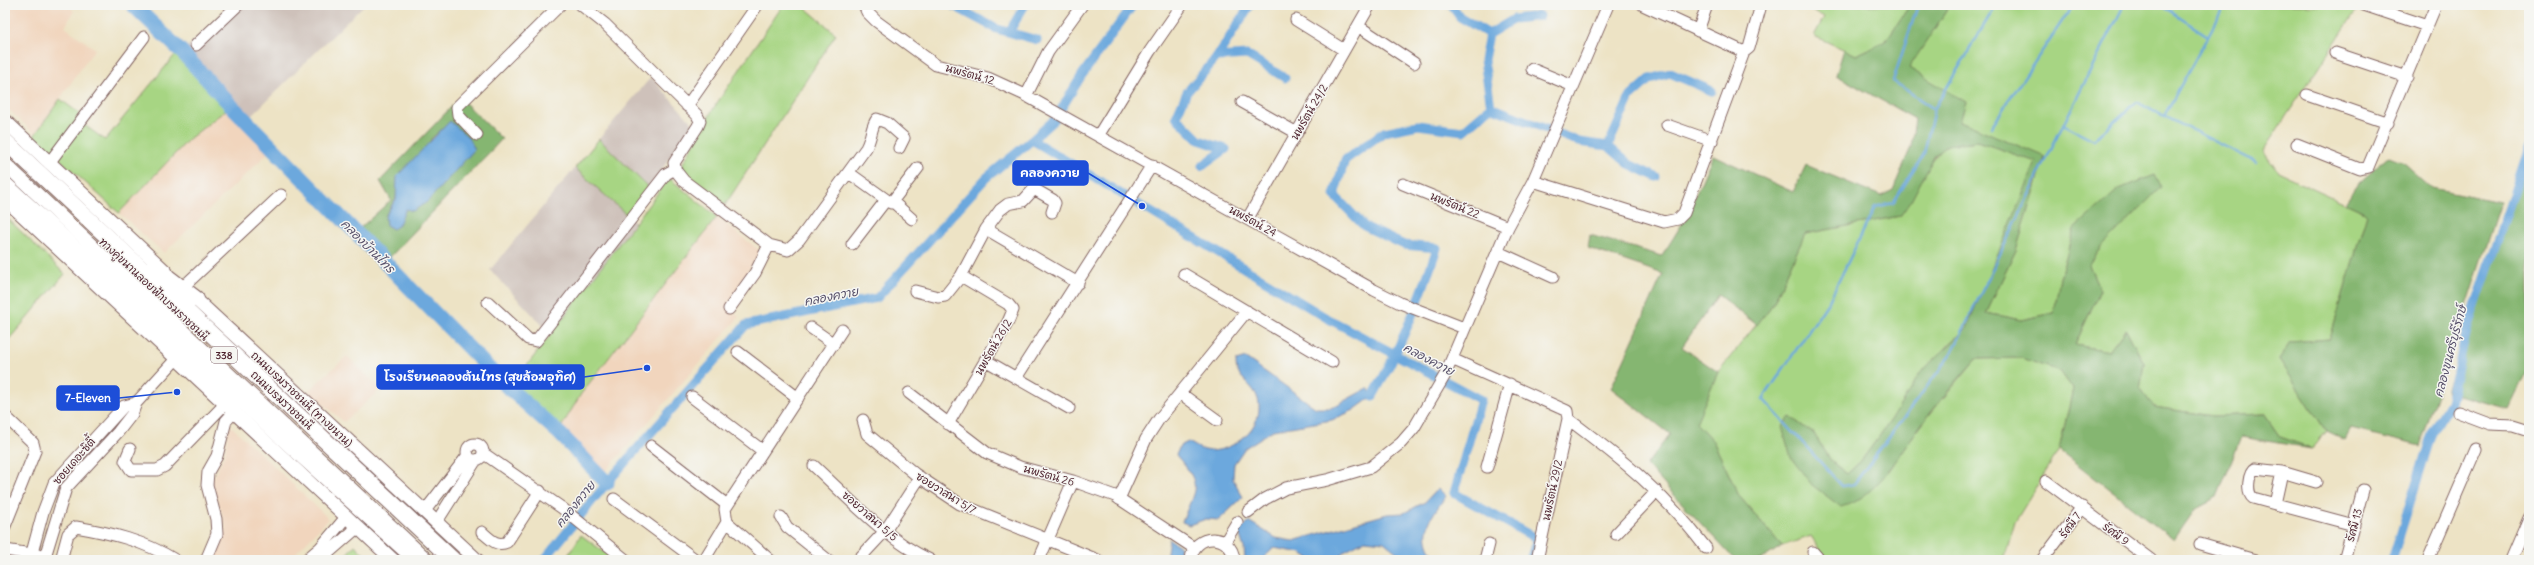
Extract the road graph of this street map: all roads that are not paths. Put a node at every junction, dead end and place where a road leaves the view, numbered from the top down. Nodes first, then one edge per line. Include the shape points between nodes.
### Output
1 (238, 5) edge
2 (560, 5) edge
3 (581, 5) edge
4 (864, 5) edge
5 (1082, 5) edge
6 (1182, 5) edge
7 (1370, 5) edge
8 (1608, 5) edge
9 (1643, 5) edge
10 (1707, 5) edge
11 (1761, 5) edge
12 (2364, 5) edge
13 (2436, 5) edge
14 (756, 7) dead end
15 (1296, 20) dead end
16 (1358, 26) junction
17 (2427, 26) junction
18 (1698, 31) junction
19 (144, 37) dead end
20 (196, 45) dead end
21 (1344, 50) junction
22 (1744, 52) junction
23 (2336, 53) dead end
24 (1414, 63) dead end
25 (1532, 69) dead end
26 (2407, 77) junction
27 (1573, 86) junction
28 (2307, 95) dead end
29 (1026, 96) junction
30 (1242, 102) dead end
31 (687, 106) junction
32 (1045, 106) joint
33 (5, 121) edge
34 (2388, 123) junction
35 (1667, 125) dead end
36 (1297, 133) junction
37 (477, 135) dead end
38 (1098, 136) junction
39 (5, 141) edge
40 (1712, 141) junction
41 (2297, 144) dead end
42 (899, 148) dead end
43 (5, 149) edge
44 (49, 163) junction
45 (5, 164) edge
46 (1152, 165) junction
47 (918, 168) dead end
48 (676, 169) junction
49 (849, 173) junction
50 (1533, 181) junction
51 (1402, 184) dead end
52 (5, 185) edge
53 (281, 195) dead end
54 (5, 199) edge
55 (889, 201) junction
56 (79, 210) junction
57 (1052, 212) dead end
58 (1248, 218) junction
59 (912, 219) dead end
60 (1508, 227) junction
61 (986, 229) junction
62 (64, 240) junction
63 (852, 244) dead end
64 (769, 245) junction
65 (1498, 252) junction
66 (1184, 274) dead end
67 (961, 276) junction
68 (1553, 278) dead end
69 (1078, 283) junction
70 (183, 286) junction
71 (915, 291) dead end
72 (196, 299) junction
73 (488, 302) dead end
74 (729, 309) dead end
75 (1246, 311) junction
76 (811, 328) dead end
77 (1464, 328) junction
78 (842, 330) dead end
79 (152, 335) junction
80 (834, 344) junction
81 (738, 352) dead end
82 (177, 358) junction
83 (1452, 359) junction
84 (985, 360) junction
85 (1332, 362) dead end
86 (1016, 378) junction
87 (1510, 384) junction
88 (909, 393) dead end
89 (1180, 393) junction
90 (692, 397) dead end
91 (798, 398) junction
92 (136, 403) junction
93 (230, 407) junction
94 (1069, 408) dead end
95 (2458, 412) dead end
96 (5, 416) edge
97 (1568, 419) junction
98 (863, 420) dead end
99 (1217, 420) dead end
100 (108, 423) junction
101 (948, 424) junction
102 (2529, 430) edge
103 (118, 432) junction
104 (651, 446) dead end
105 (130, 449) dead end
106 (2476, 449) dead end
107 (762, 451) junction
108 (476, 456) junction
109 (287, 460) junction
110 (814, 466) dead end
111 (1487, 467) dead end
112 (2282, 472) junction
113 (920, 477) junction
114 (1074, 481) junction
115 (2046, 481) dead end
116 (2316, 482) dead end
117 (2363, 490) dead end
118 (540, 491) junction
119 (1657, 491) junction
120 (408, 497) junction
121 (614, 499) dead end
122 (1119, 500) junction
123 (2275, 504) junction
124 (727, 505) junction
125 (9, 506) edge
126 (2082, 507) junction
127 (424, 512) junction
128 (1248, 512) dead end
129 (347, 516) junction
130 (781, 517) dead end
131 (2529, 518) edge
132 (727, 522) junction
133 (1237, 522) dead end
134 (436, 523) junction
135 (2354, 525) junction
136 (5, 526) edge
137 (358, 527) junction
138 (884, 531) junction
139 (482, 532) dead end
140 (1616, 534) dead end
141 (1049, 539) junction
142 (1225, 542) junction
143 (1490, 544) dead end
144 (2200, 544) dead end
145 (1194, 548) junction
146 (1706, 548) dead end
147 (5, 550) edge
148 (31, 557) edge
149 (2238, 557) edge
150 (44, 558) edge
151 (61, 560) edge
152 (175, 560) edge
153 (206, 560) edge
154 (306, 560) edge
155 (320, 560) edge
156 (393, 560) edge
157 (405, 560) edge
158 (417, 560) edge
159 (427, 560) edge
160 (443, 560) edge
161 (453, 560) edge
162 (468, 560) edge
163 (478, 560) edge
164 (626, 560) edge
165 (696, 560) edge
166 (704, 560) edge
167 (770, 560) edge
168 (828, 560) edge
169 (858, 560) edge
170 (930, 560) edge
171 (1039, 560) edge
172 (1098, 560) edge
173 (1191, 560) edge
174 (1234, 560) edge
175 (1485, 560) edge
176 (1537, 560) edge
177 (2042, 560) edge
178 (2151, 560) edge
179 (2255, 560) edge
180 (2344, 560) edge
181 (2428, 560) edge
182 (2511, 560) edge

1 - 20 street
2 - 37 street via 457,107 458,115
3 - 31 street via 605,24
4 - 29 street, นพรัตน์ 12 via 876,21 936,65 988,78
5 - 29 street via 1048,52
6 - 38 street via 1150,51
7 - 16 street, นพรัตน์ 24/2
8 - 27 street
9 - 18 street
10 - 18 street
11 - 22 street via 1749,48
12 - 17 street
13 - 17 street
14 - 31 street
15 - 21 street
16 - 21 street, นพรัตน์ 24/2
16 - 24 street
17 - 26 street
18 - 22 street
19 - 44 street
21 - 36 street, นพรัตน์ 24/2
22 - 40 street
23 - 26 street
25 - 27 street
26 - 34 street
27 - 50 street
28 - 34 street
29 - 32 street, นพรัตน์ 12
30 - 36 street
31 - 48 street via 700,121 674,163
32 - 38 street, นพรัตน์ 24
33 - 44 main road, ถนนบรมราชชนนี (ทางขนาน) / 338
34 - 41 street via 2368,167 2360,169
35 - 40 street
36 - 58 street, นพรัตน์ 24/2
38 - 46 street, นพรัตน์ 24
39 - 56 highway, ถนนบรมราชชนนี / 338
40 - 50 street via 1684,213 1673,221 1664,222
42 - 49 street via 904,138 887,123 877,119 870,140
43 - 160 main road, ทางคู่ขนานลอยฟ้าบรมราชชนนี / 338
44 - 70 main road, ถนนบรมราชชนนี (ทางขนาน) / 338
45 - 159 main road, ทางคู่ขนานลอยฟ้าบรมราชชนนี / 338
46 - 58 street, นพรัตน์ 24
46 - 69 street
47 - 55 street
48 - 64 street via 684,181
48 - 73 street via 666,174 536,341 528,339
49 - 55 street
49 - 64 street via 790,250
50 - 60 street
51 - 60 street, นพรัตน์ 22
52 - 62 highway, 338
53 - 70 street
54 - 79 main road
55 - 59 street
55 - 63 street
56 - 72 highway
56 - 161 highway, ถนนบรมราชชนนี / 338
57 - 61 street via 1054,200 1032,190 1022,201 1004,207
58 - 77 street, นพรัตน์ 24 via 1400,303
60 - 65 street
61 - 67 street
61 - 69 street
62 - 79 highway via 148,326
62 - 158 highway, 338
64 - 74 street via 755,273
65 - 68 street
65 - 77 street
66 - 75 street
67 - 71 street via 945,296 938,297
67 - 84 street, นพรัตน์ 26/2 via 1008,304 1013,310
69 - 86 street
70 - 72 main road, ถนนบรมราชชนนี (ทางขนาน) / 338
72 - 120 main road, ถนนบรมราชชนนี (ทางขนาน) / 338
75 - 85 street
75 - 89 street
76 - 80 street
77 - 83 street
78 - 80 street
79 - 82 main road
80 - 91 street
81 - 91 street
82 - 92 street, ซอยเดอะซิตี้
82 - 93 main road
83 - 87 street
83 - 128 street via 1438,389 1414,428 1381,461 1371,467 1327,480 1286,488
84 - 86 street
84 - 101 street, นพรัตน์ 26/2
86 - 94 street
87 - 97 street via 1566,408
87 - 111 street
88 - 101 street, นพรัตน์ 26
89 - 99 street
89 - 122 street via 1146,439
90 - 107 street
91 - 107 street
92 - 100 street, ซอยเดอะซิตี้ via 124,406
92 - 103 street, ซอยเดอะซิตี้ via 132,414
93 - 105 street via 165,466 157,470 131,470 125,461
93 - 109 main road
93 - 153 street via 217,456 208,472 207,485 216,519 217,534
95 - 102 street via 2490,424 2513,425
96 - 125 street via 34,447
97 - 119 street via 1618,456
97 - 176 street, นพรัตน์ 29/2
98 - 113 street, ซอยวาสนา 5/7 via 867,434
100 - 103 street
100 - 148 street, ซอยเดอะซิตี้ via 54,483
101 - 114 street, นพรัตน์ 26 via 987,453 1020,467
103 - 150 street, ซอยเดอะซิตี้ via 66,488
104 - 124 street
106 - 181 street
107 - 124 street
108 - 118 street
108 - 127 street
108 - 134 street
109 - 129 main road
109 - 157 main road via 357,516
110 - 138 street, ซอยวาสนา 5/5
112 - 116 street
112 - 123 street
112 - 123 street via 2255,469 2250,474 2250,495
113 - 138 street
113 - 141 street, ซอยวาสนา 5/7 via 976,512
114 - 122 street, นพรัตน์ 26
114 - 141 street
115 - 126 street, รัศมี 9
117 - 135 street, รัศมี 13
118 - 139 street via 508,542 496,543
118 - 164 street
119 - 140 street
119 - 146 street via 1680,513
120 - 127 main road, ถนนบรมราชชนนี (ทางขนาน) / 338
120 - 162 main road
121 - 165 street
122 - 145 street, นพรัตน์ 26
123 - 135 street
124 - 132 street via 724,513
125 - 136 street
126 - 177 street, รัศมี 7
126 - 178 street, รัศมี 9
127 - 134 main road, ถนนบรมราชชนนี (ทางขนาน) / 338
129 - 137 main road
129 - 154 street via 320,548
130 - 168 street via 787,527
131 - 182 street
132 - 166 street
132 - 167 street
133 - 142 street
134 - 163 main road, ถนนบรมราชชนนี (ทางขนาน) / 338
135 - 180 street, รัศมี 13
137 - 155 street
137 - 156 main road
138 - 169 street
138 - 170 street, ซอยวาสนา 5/5 via 915,553
141 - 171 street
141 - 172 street, ซอยวาสนา 5/7
142 - 145 street via 1210,538
142 - 174 street via 1233,551
143 - 175 street
144 - 149 street
145 - 173 street
147 - 148 street
148 - 150 street
149 - 179 street
151 - 152 street via 68,534 76,527 109,533 140,543

